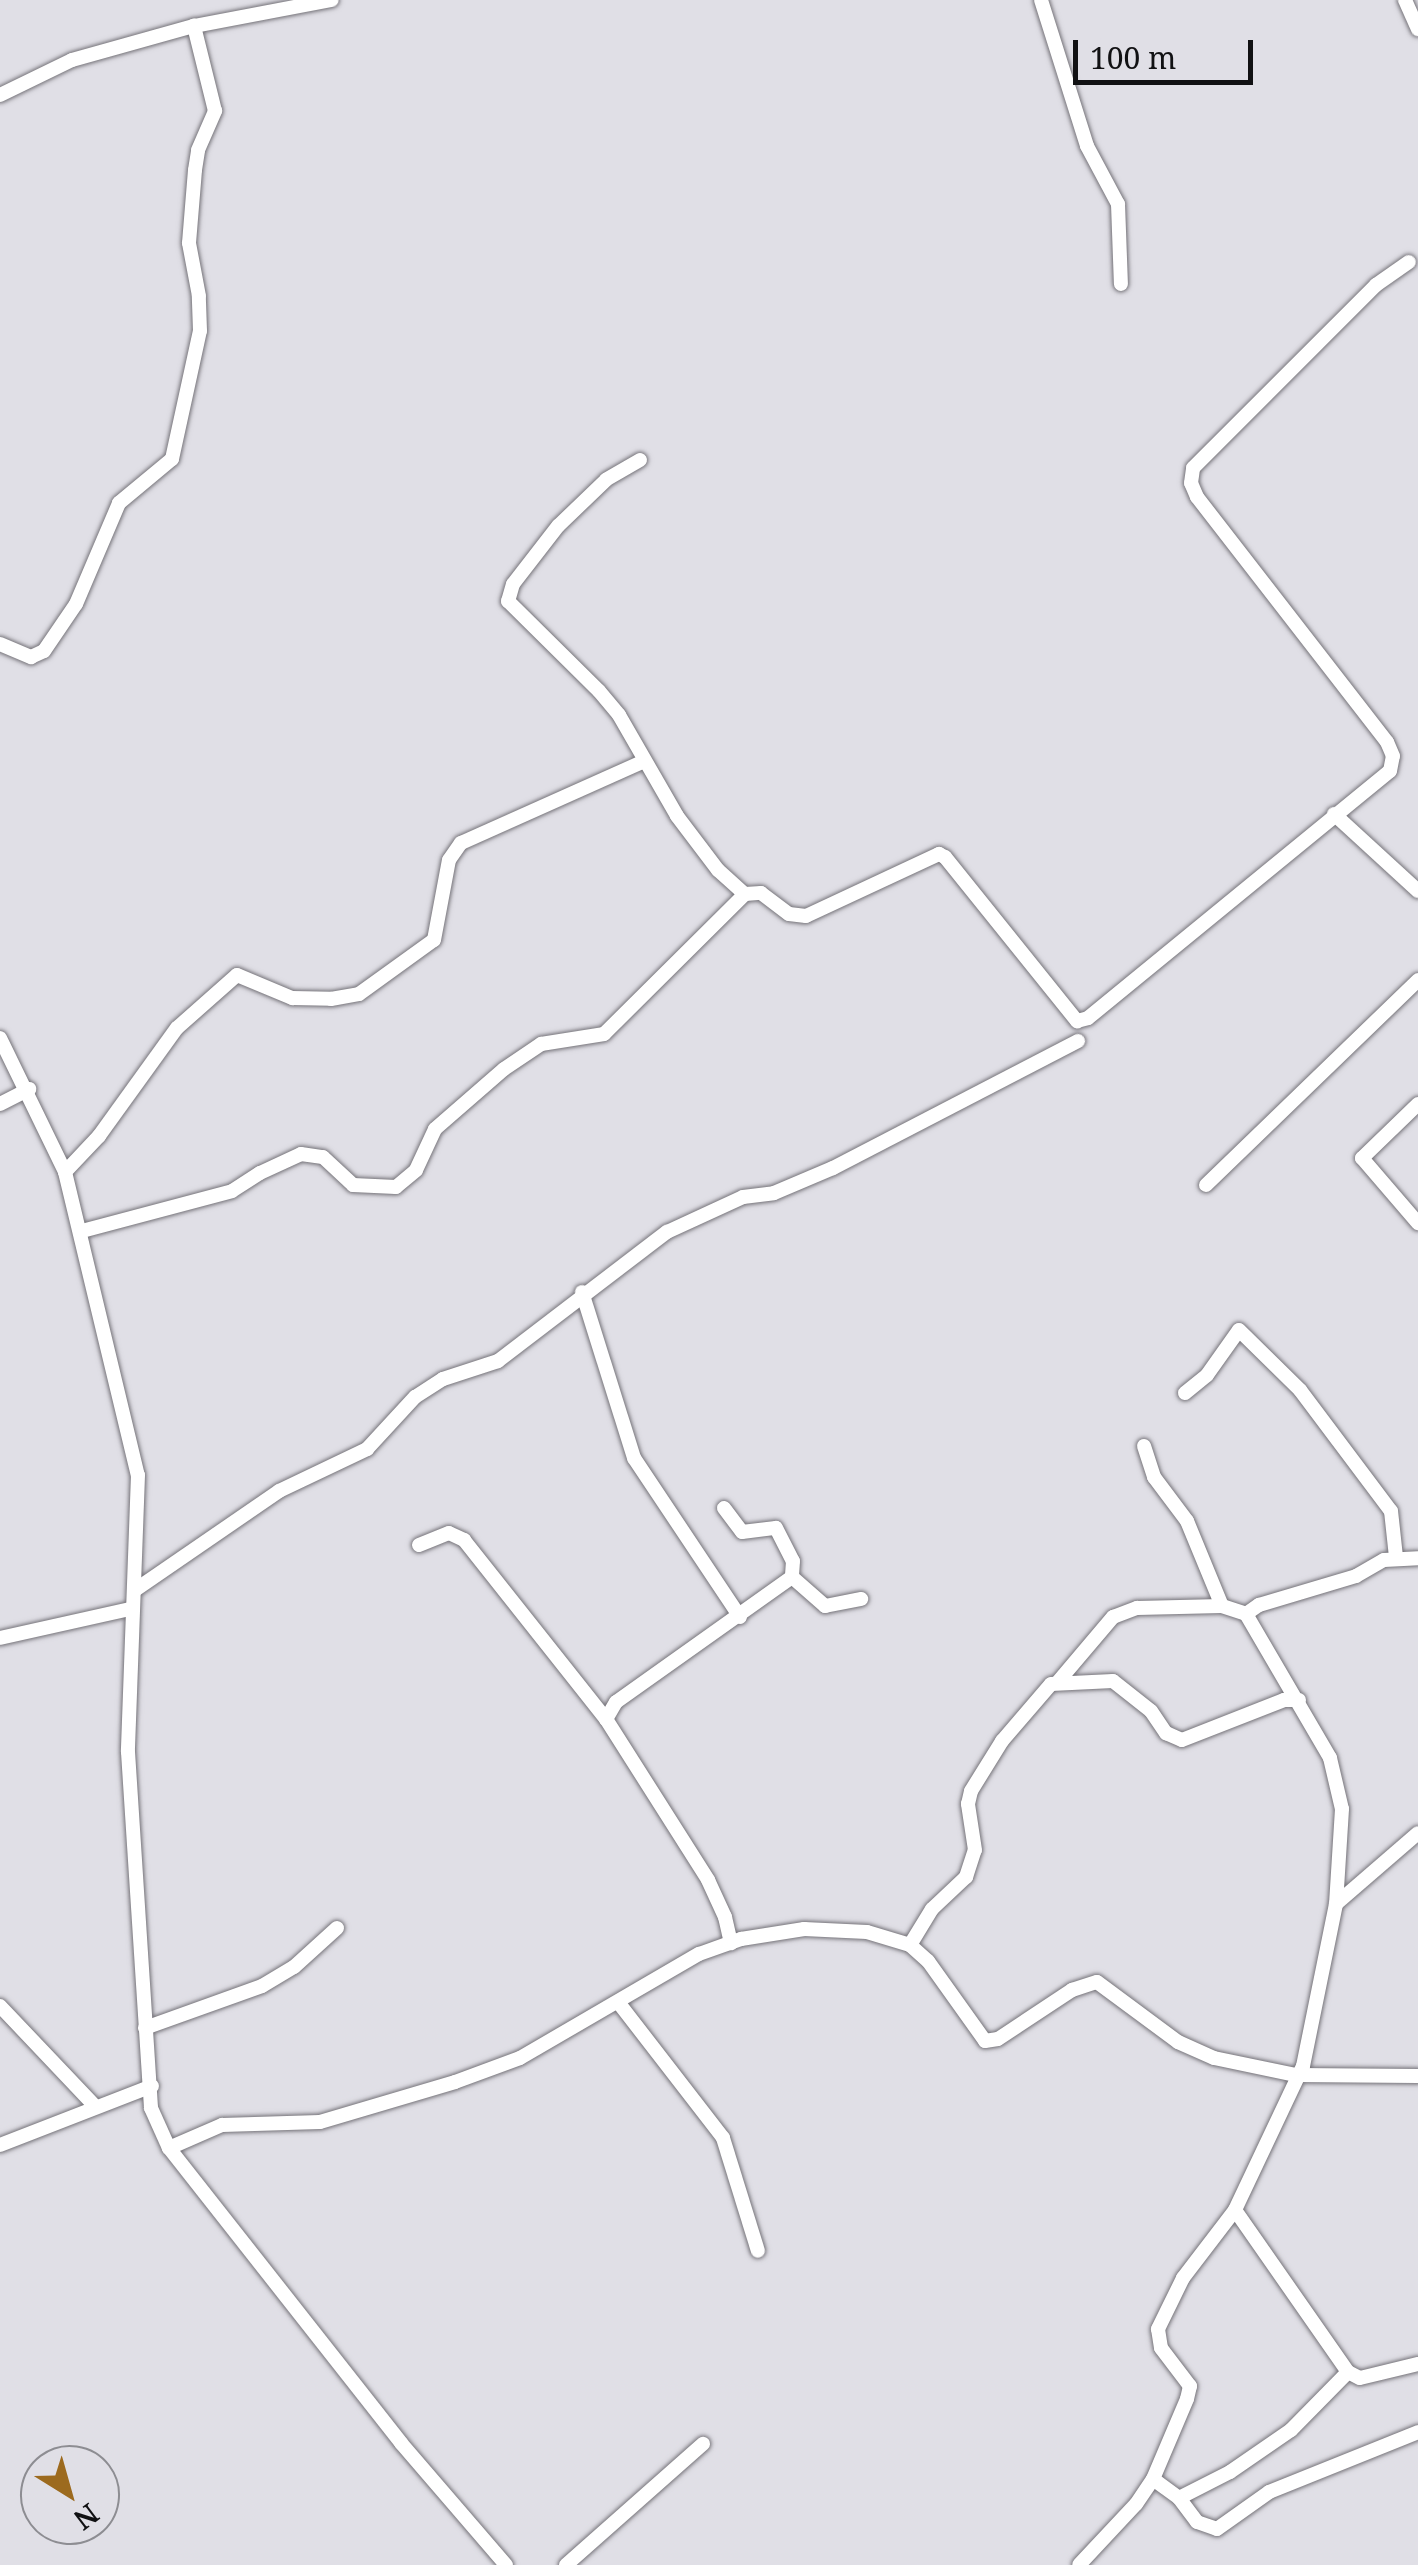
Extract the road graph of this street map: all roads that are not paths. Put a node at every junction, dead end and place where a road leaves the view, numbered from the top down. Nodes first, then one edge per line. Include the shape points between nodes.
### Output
1 (332, 0) edge
2 (1041, 0) edge
3 (1404, 0) edge
4 (194, 26) junction
5 (1418, 29) edge
6 (0, 95) edge
7 (1408, 262) dead end
8 (1121, 284) dead end
9 (640, 460) dead end
10 (0, 644) edge
11 (644, 761) junction
12 (1334, 814) junction
13 (1418, 891) edge
14 (745, 894) junction
15 (1418, 980) edge
16 (0, 1038) edge
17 (1078, 1041) dead end
18 (28, 1089) junction
19 (0, 1104) edge
20 (1418, 1104) edge
21 (66, 1172) junction
22 (1206, 1185) dead end
23 (1418, 1224) edge
24 (82, 1231) junction
25 (582, 1292) junction
26 (1185, 1393) dead end
27 (1144, 1446) dead end
28 (724, 1508) dead end
29 (419, 1545) dead end
30 (1396, 1557) junction
31 (1418, 1558) edge
32 (792, 1577) junction
33 (135, 1590) junction
34 (861, 1598) dead end
35 (1222, 1606) junction
36 (130, 1609) junction
37 (1246, 1614) junction
38 (740, 1617) junction
39 (0, 1638) edge
40 (1057, 1684) junction
41 (1299, 1700) junction
42 (606, 1719) junction
43 (1418, 1834) edge
44 (1336, 1904) junction
45 (337, 1928) dead end
46 (731, 1943) junction
47 (910, 1945) junction
48 (618, 2002) junction
49 (0, 2006) edge
50 (145, 2028) junction
51 (1296, 2075) junction
52 (1418, 2076) edge
53 (152, 2086) junction
54 (96, 2107) junction
55 (0, 2145) edge
56 (169, 2148) junction
57 (1235, 2210) junction
58 (758, 2251) dead end
59 (1418, 2364) edge
60 (1348, 2372) junction
61 (1418, 2432) edge
62 (703, 2444) dead end
63 (1153, 2479) junction
64 (1178, 2498) junction
65 (506, 2565) edge
66 (566, 2565) edge
67 (1079, 2565) edge

1 - 4 street
2 - 8 street via 1087,146 1118,204
3 - 5 street
4 - 6 street via 72,60
4 - 10 street via 215,111 195,170 189,243 200,331 179,436 172,458 119,502 76,604 44,651 31,657
7 - 12 street via 1376,285 1193,468 1197,497 1387,742 1390,771
9 - 11 street via 606,480 558,526 508,600 600,691
11 - 14 street via 702,851
11 - 21 street via 461,844 448,860 434,940 358,994 292,998 237,974 177,1028
12 - 13 street
12 - 14 street via 1082,1022 946,856 806,916 789,914 761,893
14 - 24 street via 604,1034 540,1044 504,1068 435,1130 416,1170 396,1187 353,1185 322,1157 301,1154 232,1192
15 - 22 street
16 - 18 street
17 - 25 street via 833,1168 774,1193 743,1197 666,1232
18 - 19 street
18 - 21 street
20 - 23 street via 1362,1158
21 - 24 street
24 - 33 street via 138,1475
25 - 33 street via 498,1361 414,1397 367,1449 279,1491
25 - 38 street via 634,1458
26 - 30 street via 1207,1375 1238,1330 1300,1390 1391,1511
27 - 35 street via 1154,1478 1187,1521
28 - 32 street via 742,1532 776,1528 793,1560
29 - 42 street via 449,1533 464,1540
30 - 31 street
30 - 37 street
32 - 34 street via 824,1606
32 - 38 street
33 - 36 street
35 - 37 street
35 - 40 street via 1137,1608 1113,1617
36 - 39 street
36 - 50 street via 128,1752
37 - 41 street
38 - 42 street via 616,1702
40 - 41 street via 1113,1681 1151,1711 1166,1733 1182,1740
40 - 47 street via 1046,1687 982,1772 968,1804 974,1850 966,1877 932,1909
41 - 44 street via 1339,1788
42 - 46 street via 708,1880
43 - 44 street
44 - 51 street via 1308,2050
45 - 50 street via 262,1986
46 - 47 street via 832,1927
46 - 48 street via 699,1954
47 - 51 street via 985,2042 1097,1982 1193,2050
48 - 56 street via 520,2058 455,2082 320,2122 222,2125
48 - 58 street via 722,2138
49 - 54 street
50 - 53 street
51 - 52 street
51 - 57 street
53 - 54 street
53 - 56 street via 151,2108
54 - 55 street
56 - 65 street
57 - 60 street
57 - 63 street via 1183,2278 1158,2329 1160,2348 1190,2386
59 - 60 street via 1360,2378
60 - 64 street via 1274,2445
61 - 64 street via 1269,2492 1217,2529 1197,2522
62 - 66 street
63 - 64 street
63 - 67 street

